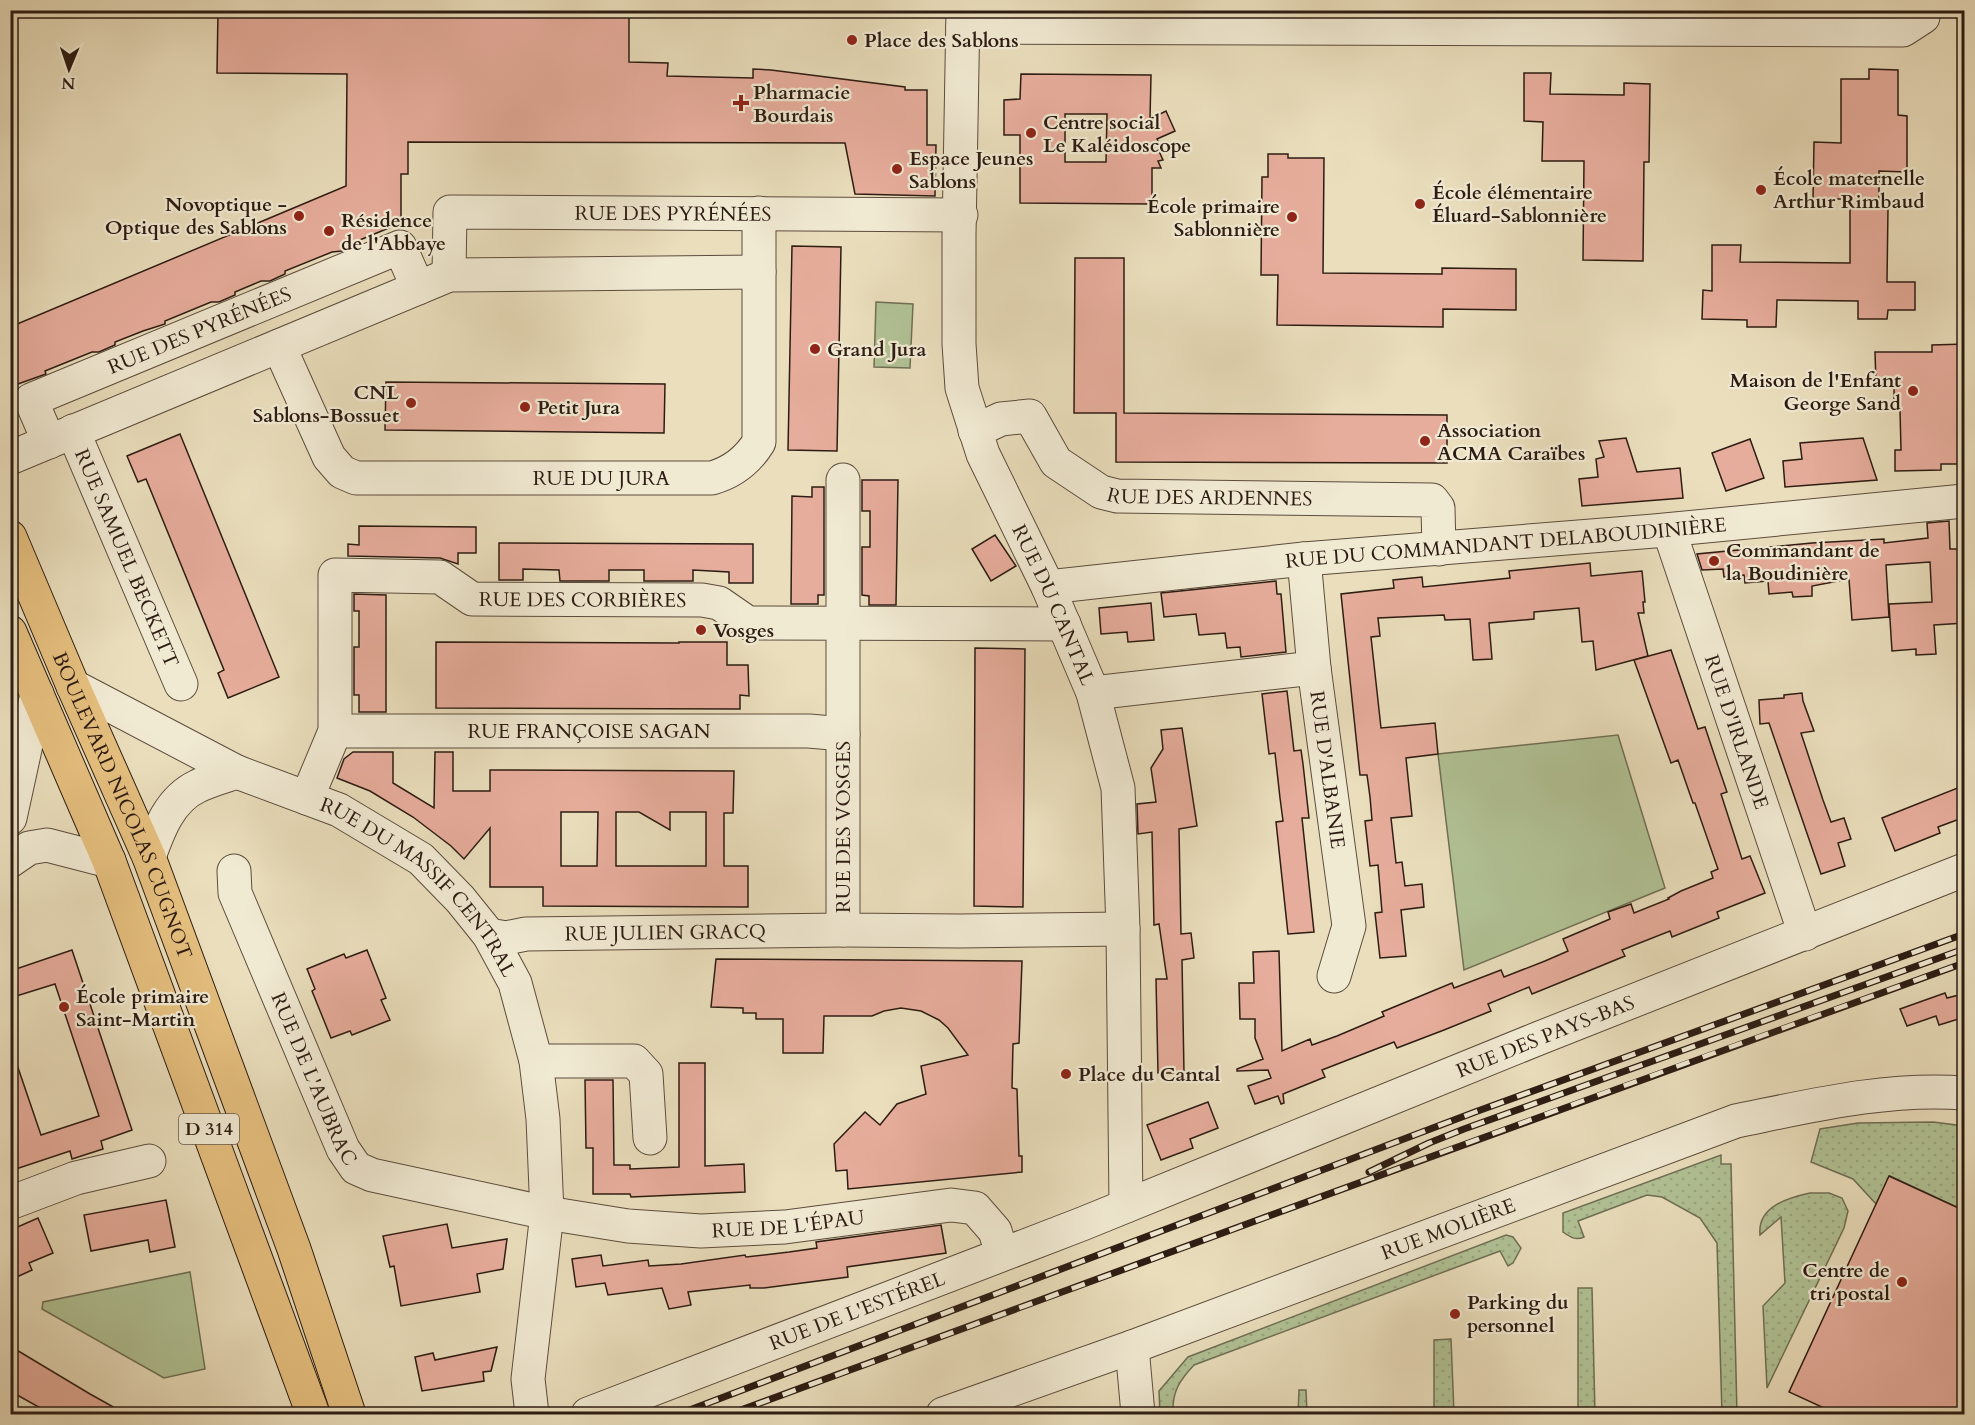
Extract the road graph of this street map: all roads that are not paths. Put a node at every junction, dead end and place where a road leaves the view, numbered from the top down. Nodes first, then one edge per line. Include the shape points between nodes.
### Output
1 (1923, 10) edge
2 (963, 19) edge
3 (759, 213) junction
4 (961, 215) junction
5 (759, 272) junction
6 (449, 275) junction
7 (418, 288) junction
8 (279, 346) junction
9 (975, 431) junction
10 (61, 436) junction
11 (10, 458) edge
12 (843, 480) dead end
13 (1965, 501) edge
14 (1669, 530) junction
15 (10, 537) edge
16 (1439, 549) junction
17 (1304, 559) junction
18 (1048, 587) junction
19 (843, 624) junction
20 (1064, 624) junction
21 (10, 632) edge
22 (1314, 668) junction
23 (180, 684) dead end
24 (73, 686) junction
25 (1093, 693) junction
26 (37, 694) junction
27 (335, 731) junction
28 (843, 734) junction
29 (237, 772) junction
30 (307, 798) junction
31 (10, 818) edge
32 (149, 857) junction
33 (10, 861) edge
34 (110, 861) junction
35 (234, 870) dead end
36 (1965, 870) edge
37 (1123, 929) junction
38 (843, 930) junction
39 (489, 934) junction
40 (1805, 934) junction
41 (1334, 976) dead end
42 (536, 1061) junction
43 (1965, 1093) edge
44 (650, 1138) dead end
45 (149, 1161) dead end
46 (10, 1203) edge
47 (1126, 1206) junction
48 (547, 1213) junction
49 (1002, 1254) junction
50 (1132, 1347) junction
51 (345, 1402) edge
52 (310, 1406) edge
53 (532, 1414) edge
54 (588, 1414) edge
55 (943, 1414) edge
56 (1138, 1414) edge

1 - 2 street via 1923,17 1903,30 1195,26
2 - 4 street, RUE DU CANTAL
3 - 4 street, RUE DES PYRÉNÉES
3 - 5 street, RUE DU JURA
3 - 6 street, RUE DES PYRÉNÉES via 450,212
4 - 9 street, RUE DU CANTAL via 959,344 962,388
5 - 6 street
5 - 8 street, RUE DU JURA via 759,442 750,457 724,475 712,478 356,478 342,472 329,457
6 - 7 street
7 - 8 street
7 - 10 street, RUE DES PYRÉNÉES via 400,247 31,400
8 - 10 street
9 - 16 street, RUE DES ARDENNES via 1002,419 1030,416 1056,462 1101,492 1117,496 1432,500 1438,508
9 - 18 street, RUE DU CANTAL
10 - 11 street
10 - 23 street, RUE SAMUEL BECKETT
12 - 19 street
13 - 14 street, RUE DU COMMANDANT DELABOUDINIÈRE
14 - 16 street, RUE DU COMMANDANT DELABOUDINIÈRE
14 - 40 street, RUE D'IRLANDE
15 - 24 main road, BOULEVARD NICOLAS CUGNOT
16 - 17 street, RUE DU COMMANDANT DELABOUDINIÈRE
17 - 18 street, RUE DU COMMANDANT DELABOUDINIÈRE
17 - 22 street, RUE D'ALBANIE
18 - 20 street, RUE DU CANTAL
19 - 20 street, RUE DES CORBIÈRES
19 - 27 street, RUE DES CORBIÈRES via 748,623 719,603 702,600 472,598 440,577 335,575
19 - 28 street, RUE DES VOSGES
20 - 25 street, RUE DU CANTAL
21 - 26 main road, BOULEVARD NICOLAS CUGNOT / D 314
22 - 25 street
22 - 41 street, RUE D'ALBANIE via 1348,926
24 - 29 street, RUE DU MASSIF CENTRAL
24 - 32 main road, BOULEVARD NICOLAS CUGNOT
25 - 37 street, RUE DU CANTAL via 1118,788
26 - 31 street
26 - 34 main road, BOULEVARD NICOLAS CUGNOT / D 314
27 - 28 street, RUE FRANÇOISE SAGAN
27 - 30 street, RUE DES CORBIÈRES
28 - 38 street, RUE DES VOSGES
29 - 30 street, RUE DU MASSIF CENTRAL
29 - 32 street via 184,795 161,824
30 - 39 street, RUE DU MASSIF CENTRAL via 339,810 421,859
32 - 51 main road, BOULEVARD NICOLAS CUGNOT via 294,1250
33 - 34 street via 29,848 46,845
34 - 52 main road, BOULEVARD NICOLAS CUGNOT / D 314
35 - 48 street, RUE DE L'AUBRAC via 235,893 343,1149 356,1168 404,1183
36 - 40 street, RUE DES PAYS-BAS
37 - 38 street, RUE DES VOSGES
37 - 47 street, RUE DU CANTAL
38 - 39 street, RUE JULIEN GRACQ via 526,934 506,938
39 - 42 street, RUE DU MASSIF CENTRAL via 515,983
40 - 47 street, RUE DES PAYS-BAS
42 - 44 street via 634,1060 646,1074
42 - 48 street, RUE DU MASSIF CENTRAL
43 - 50 street, RUE MOLIÈRE via 1934,1090 1833,1101 1736,1121
45 - 46 street via 76,1178
47 - 49 street, RUE DE L'ESTÉREL
48 - 49 street, RUE DE L'ÉPAU via 628,1226 701,1231 785,1227 951,1205 975,1208 995,1231
48 - 53 street, RUE DU MASSIF CENTRAL via 528,1379
49 - 54 street, RUE DE L'ESTÉREL
50 - 55 street, RUE MOLIÈRE
50 - 56 street

